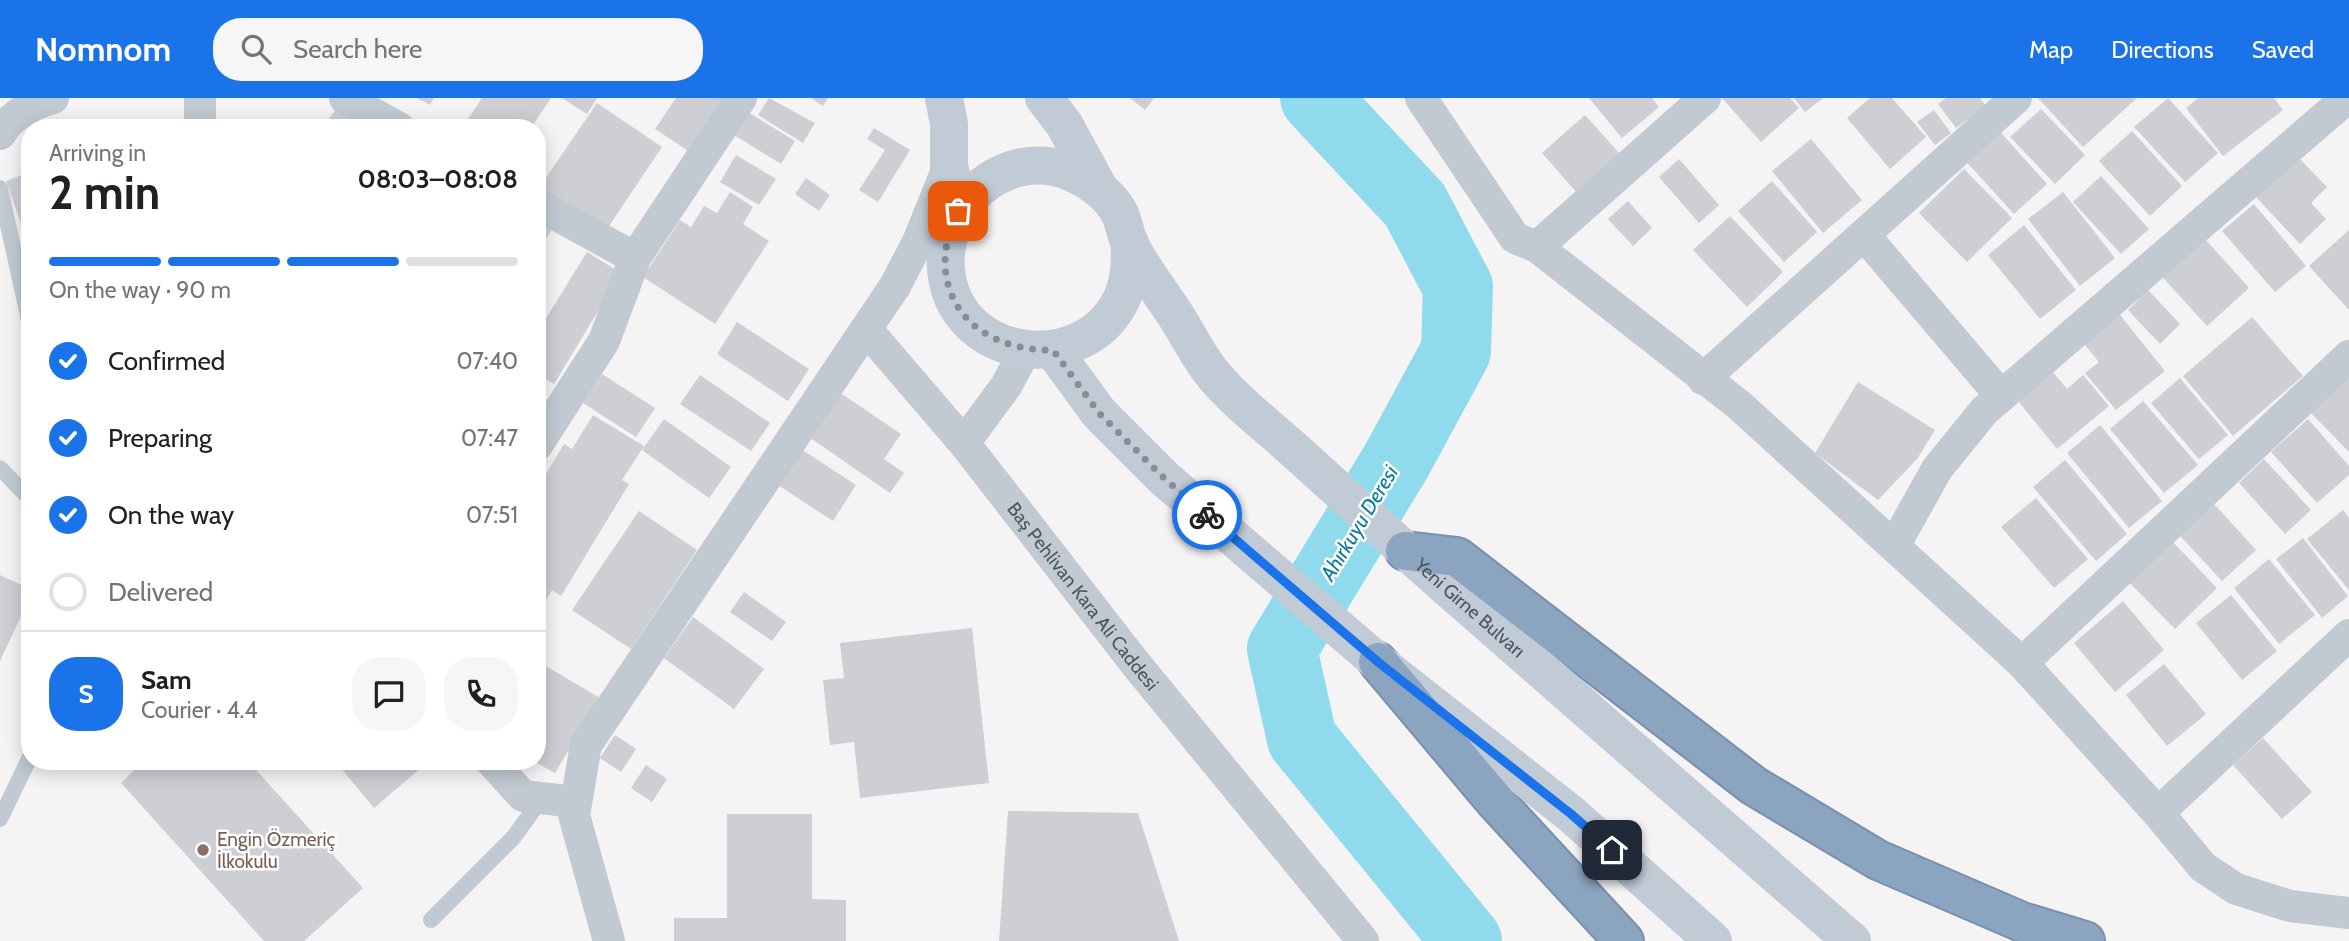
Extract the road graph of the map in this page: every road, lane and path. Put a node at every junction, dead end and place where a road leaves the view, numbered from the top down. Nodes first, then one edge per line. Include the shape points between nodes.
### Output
1 (53, 98) edge
2 (200, 98) edge
3 (345, 98) edge
4 (741, 98) edge
5 (944, 98) edge
6 (1044, 98) edge
7 (1421, 98) edge
8 (1705, 98) edge
9 (2016, 98) edge
10 (2347, 98) edge
11 (201, 119) edge
12 (383, 119) edge
13 (0, 134) edge
14 (949, 165) junction
15 (0, 188) edge
16 (1099, 188) junction
17 (546, 209) edge
18 (955, 218) junction
19 (1864, 235) junction
20 (918, 242) junction
21 (1130, 243) junction
22 (1537, 247) junction
23 (635, 258) junction
24 (21, 284) edge
25 (867, 330) junction
26 (1039, 351) junction
27 (2349, 356) edge
28 (1703, 379) junction
29 (2001, 396) junction
30 (546, 431) edge
31 (964, 443) junction
32 (0, 468) edge
33 (21, 490) edge
34 (1894, 547) junction
35 (1405, 551) junction
36 (2349, 635) edge
37 (1378, 662) junction
38 (2022, 663) junction
39 (24, 770) edge
40 (500, 770) edge
41 (542, 798) junction
42 (576, 802) junction
43 (2158, 813) junction
44 (0, 819) edge
45 (2345, 908) edge
46 (431, 920) dead end
47 (609, 941) edge
48 (1363, 941) edge
49 (1624, 941) edge
50 (1713, 941) edge
51 (1852, 941) edge
52 (2085, 941) edge

1 - 13 street via 16,116
2 - 11 street
3 - 12 street
4 - 23 street
5 - 14 main road
6 - 16 main road via 1064,124
7 - 22 street via 1515,238
8 - 22 street
9 - 19 street
10 - 29 street
14 - 18 main road
14 - 20 street
15 - 24 lane
16 - 18 main road via 1071,172 1039,165 1008,170 980,186
16 - 21 main road via 1119,213
17 - 23 street
18 - 20 street
18 - 26 main road via 945,253 947,281 958,306 999,343
19 - 28 street
19 - 29 street
20 - 25 street
21 - 26 main road via 1130,272 1121,300 1104,324 1081,341
21 - 35 main road, Yeni Girne Bulvarı via 1215,378
22 - 28 street
23 - 30 street via 604,341
25 - 31 street, Baş Pehlivan Kara Ali Caddesi
25 - 42 street via 586,745
26 - 31 street
26 - 37 main road via 1165,479
27 - 38 street
28 - 34 street via 1739,405
29 - 34 street via 1937,469
31 - 48 street, Baş Pehlivan Kara Ali Caddesi via 1135,663
32 - 33 lane
34 - 38 street
35 - 51 main road, Yeni Girne Bulvarı
35 - 52 highway via 1457,557 1754,786 1878,860 2022,922
36 - 43 street
37 - 49 highway via 1495,801
37 - 50 main road via 1571,814
38 - 43 street
39 - 44 lane
40 - 41 street via 523,796
41 - 42 street
41 - 46 lane via 513,838
42 - 47 street via 574,816
43 - 45 street via 2203,867 2236,889 2290,906

